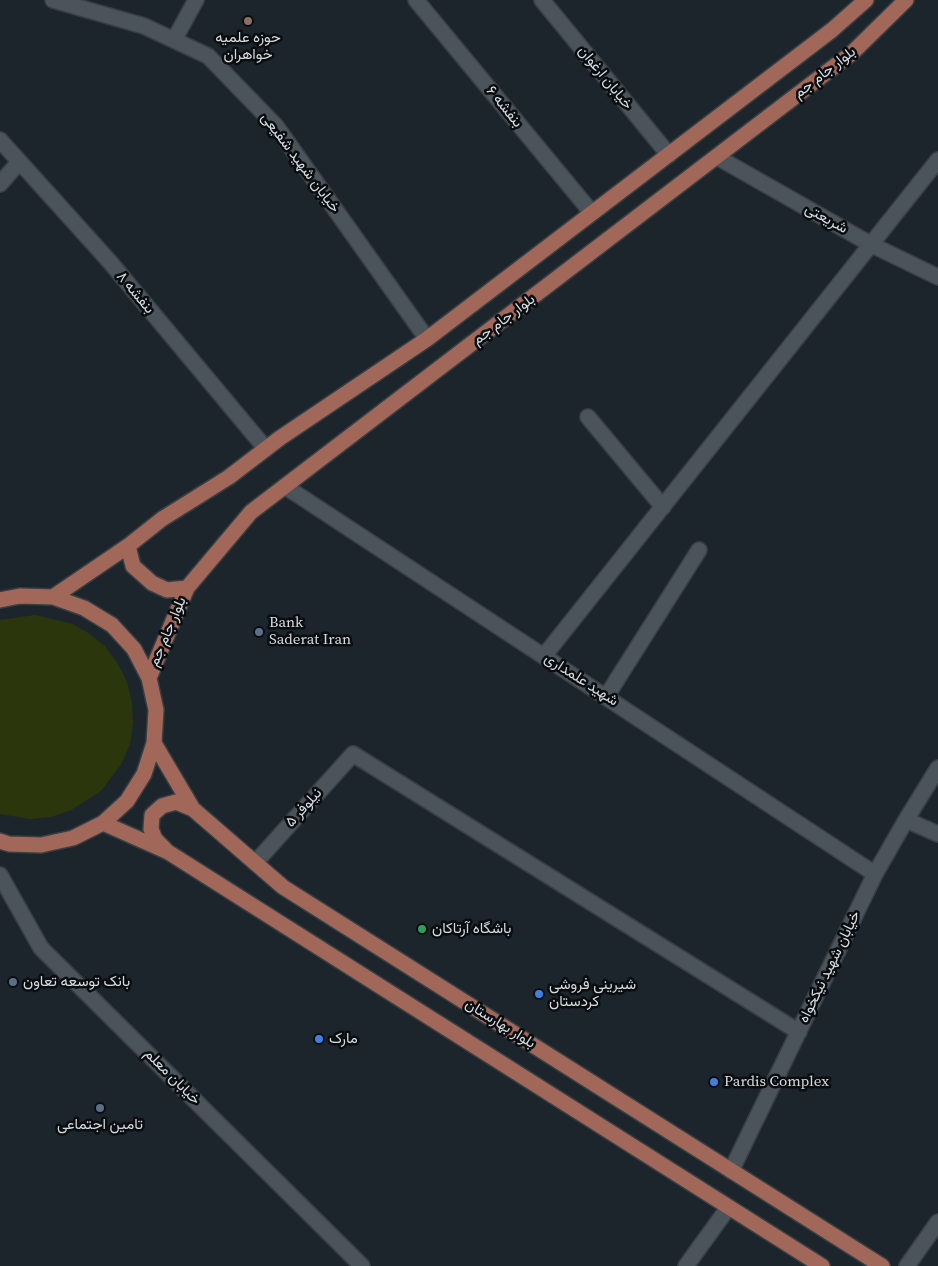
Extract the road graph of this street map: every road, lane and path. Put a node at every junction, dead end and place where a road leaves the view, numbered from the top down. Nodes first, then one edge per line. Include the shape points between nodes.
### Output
1 (53, 0) edge
2 (196, 0) edge
3 (416, 0) edge
4 (542, 0) edge
5 (866, 0) edge
6 (906, 0) edge
7 (174, 40) junction
8 (0, 140) edge
9 (669, 155) junction
10 (716, 157) junction
11 (938, 160) edge
12 (19, 162) junction
13 (0, 184) edge
14 (592, 214) junction
15 (872, 244) junction
16 (938, 277) edge
17 (427, 339) junction
18 (588, 417) dead end
19 (266, 449) junction
20 (286, 487) junction
21 (663, 507) junction
22 (128, 546) junction
23 (699, 550) dead end
24 (186, 588) junction
25 (53, 597) junction
26 (0, 600) edge
27 (544, 656) junction
28 (149, 678) junction
29 (606, 696) junction
30 (154, 743) junction
31 (938, 768) edge
32 (194, 809) junction
33 (906, 820) junction
34 (103, 823) junction
35 (938, 834) edge
36 (0, 841) edge
37 (168, 852) junction
38 (255, 863) junction
39 (876, 874) junction
40 (0, 875) edge
41 (799, 1032) junction
42 (731, 1171) junction
43 (728, 1208) junction
44 (938, 1222) edge
45 (362, 1266) edge
46 (686, 1266) edge
47 (822, 1266) edge
48 (882, 1266) edge
49 (907, 1266) edge

1 - 7 street, خیابان شهید شفیعی via 144,26
2 - 7 street
3 - 14 street, بنفشه ۶
4 - 9 street, خیابان ارغوان
5 - 9 main road, بلوار جام جم via 832,30
6 - 10 main road, بلوار جام جم via 852,53
7 - 17 street, خیابان شهید شفیعی via 208,56 276,126
8 - 12 street, بنفشه ۸
9 - 14 main road, بلوار جام جم
10 - 15 street, شریعتی
10 - 20 main road, بلوار جام جم
11 - 15 street
12 - 13 street
12 - 19 street, بنفشه ۸ via 110,262
14 - 17 main road, بلوار جام جم
15 - 16 street, شریعتی
15 - 21 street
17 - 19 main road, بلوار جام جم
18 - 21 street
19 - 22 main road, بلوار جام جم via 229,477 162,518
20 - 24 main road, بلوار جام جم via 251,512
20 - 27 street, شهید علمداری
21 - 27 street
22 - 24 main road via 133,566 152,583 167,590
22 - 25 main road, بلوار جام جم
23 - 29 street
24 - 28 main road, بلوار جام جم
25 - 26 main road via 20,596
25 - 28 main road via 84,608 112,625 134,649
27 - 29 street, شهید علمداری
28 - 30 main road via 156,710
29 - 39 street, شهید علمداری
30 - 32 main road, بلوار بهارستان
30 - 34 main road via 136,788
31 - 33 street, خیابان شهید نیکخواه
32 - 37 main road via 176,802 162,806 152,815 151,830
32 - 38 main road, بلوار بهارستان
33 - 35 street
33 - 39 street, خیابان شهید نیکخواه
34 - 36 main road via 73,838 42,845
34 - 37 main road
37 - 43 main road
38 - 41 street, نیلوفر ۵ via 353,754
38 - 42 main road, بلوار بهارستان via 283,887
39 - 41 street, خیابان شهید نیکخواه
40 - 45 street, خیابان معلم via 41,948
41 - 42 street, خیابان شهید نیکخواه
42 - 48 main road, بلوار بهارستان
43 - 46 street
43 - 47 main road
44 - 49 street

